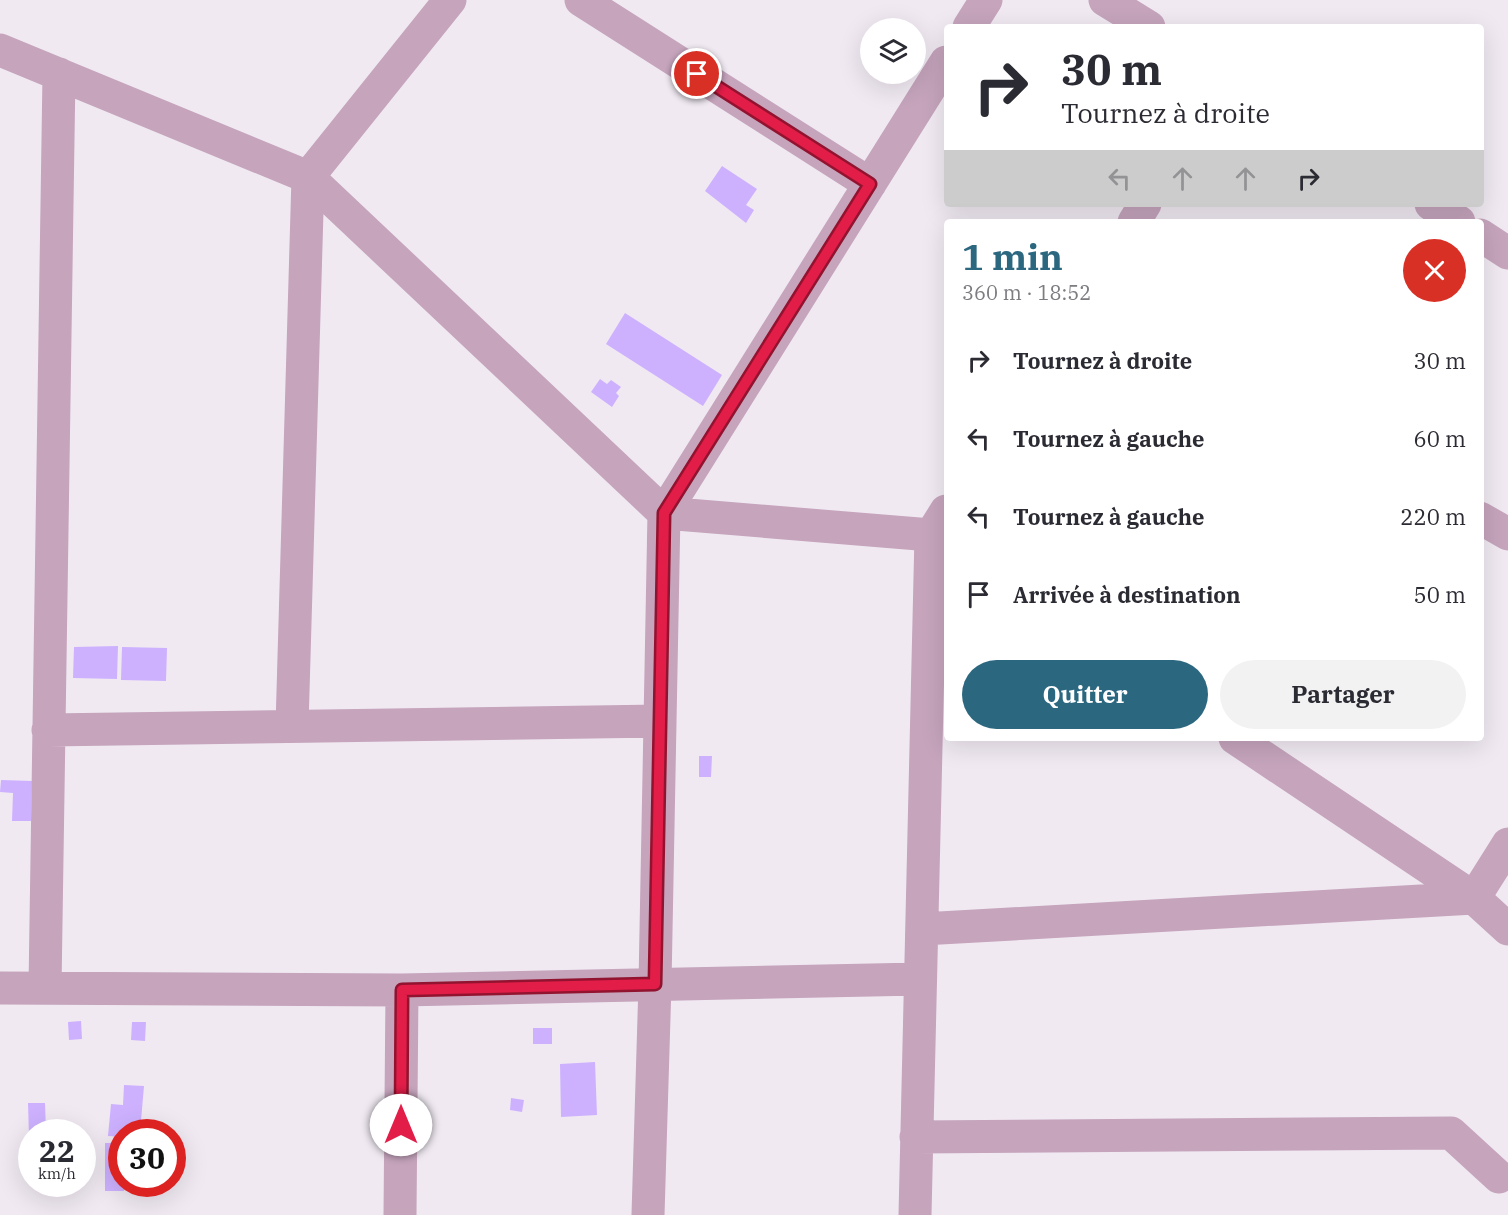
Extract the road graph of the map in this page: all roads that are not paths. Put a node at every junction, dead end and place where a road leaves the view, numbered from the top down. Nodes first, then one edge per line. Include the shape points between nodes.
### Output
1 (450, 0) edge
2 (581, 0) edge
3 (986, 0) edge
4 (1105, 0) edge
5 (971, 24) edge
6 (1144, 24) edge
7 (0, 50) edge
8 (944, 65) edge
9 (58, 74) junction
10 (308, 177) junction
11 (870, 184) junction
12 (1436, 207) edge
13 (1455, 219) edge
14 (1484, 238) edge
15 (1508, 253) edge
16 (664, 513) junction
17 (1484, 520) edge
18 (941, 531) edge
19 (1508, 534) edge
20 (660, 721) junction
21 (292, 726) junction
22 (48, 730) junction
23 (1239, 741) edge
24 (1508, 844) edge
25 (1474, 898) junction
26 (922, 929) junction
27 (1508, 929) edge
28 (920, 978) junction
29 (655, 984) junction
30 (0, 988) edge
31 (45, 988) junction
32 (402, 990) junction
33 (916, 1137) junction
34 (1499, 1177) dead end
35 (400, 1215) edge
36 (648, 1215) edge
37 (915, 1215) edge

1 - 10 street
2 - 11 street
3 - 5 street
4 - 6 street
7 - 9 street
8 - 11 street
9 - 10 street
9 - 22 street
10 - 16 street
10 - 21 street
11 - 16 street
12 - 13 street
14 - 15 street
16 - 18 street
16 - 20 street
17 - 19 street
18 - 26 street
20 - 21 street
20 - 29 street
21 - 22 street
22 - 31 street
23 - 25 street
24 - 25 street
25 - 26 street
25 - 27 street
26 - 28 street
28 - 29 street
28 - 33 street
29 - 32 street
29 - 36 street
30 - 31 street
31 - 32 street
32 - 35 street
33 - 34 street via 1451,1133
33 - 37 street

